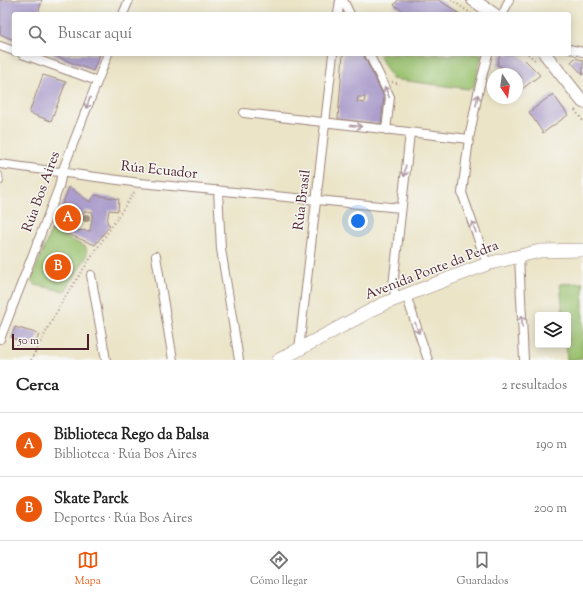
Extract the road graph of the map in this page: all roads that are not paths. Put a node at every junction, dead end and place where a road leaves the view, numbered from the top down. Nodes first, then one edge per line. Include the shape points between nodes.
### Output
1 (129, 0) edge
2 (340, 0) edge
3 (344, 0) edge
4 (473, 0) edge
5 (509, 0) edge
6 (124, 12) edge
7 (338, 12) edge
8 (349, 12) edge
9 (491, 12) edge
10 (504, 12) edge
11 (0, 46) edge
12 (571, 49) edge
13 (12, 50) edge
14 (583, 52) edge
15 (28, 56) edge
16 (107, 56) edge
17 (333, 56) edge
18 (370, 56) edge
19 (487, 56) edge
20 (547, 56) edge
21 (97, 81) junction
22 (583, 102) edge
23 (244, 113) dead end
24 (325, 123) junction
25 (386, 130) junction
26 (410, 132) junction
27 (469, 139) junction
28 (0, 164) edge
29 (62, 172) junction
30 (0, 174) edge
31 (1, 182) edge
32 (218, 190) junction
33 (316, 199) junction
34 (401, 208) junction
35 (583, 250) edge
36 (156, 256) dead end
37 (519, 256) junction
38 (487, 264) junction
39 (91, 275) dead end
40 (401, 297) junction
41 (0, 339) edge
42 (296, 354) edge
43 (106, 360) edge
44 (172, 360) edge
45 (239, 360) edge
46 (279, 360) edge
47 (428, 360) edge
48 (524, 360) edge

1 - 6 street
2 - 7 street
3 - 8 street
4 - 9 street
5 - 10 street
11 - 13 street
12 - 14 street
15 - 21 street
16 - 21 street, Rúa Bos Aires
17 - 24 street, Rúa Brasil
25 -> 18 street via 390,97
27 -> 19 street
20 - 22 street
21 -> 29 street, Rúa Bos Aires
23 - 24 street
24 -> 25 street
24 - 33 street, Rúa Brasil
25 - 26 street
26 - 27 street
26 -> 34 street
38 -> 27 street via 462,193
28 - 29 street, Rúa Ecuador
29 - 32 street, Rúa Ecuador
29 - 41 street, Rúa Bos Aires via 60,187
30 - 31 lane
32 - 33 street, Rúa Ecuador
32 - 45 street via 221,249
33 - 34 street, Rúa Ecuador
33 - 42 street, Rúa Brasil
34 - 40 street via 393,286
35 - 37 main road, Avenida Ponte da Pedra via 540,251
36 - 44 street
37 - 38 main road, Avenida Ponte da Pedra
48 -> 37 street
38 - 40 main road, Avenida Ponte da Pedra
39 - 43 street
40 - 42 main road, Avenida Ponte da Pedra via 383,304
40 -> 47 street
42 - 46 main road, Avenida Ponte da Pedra

